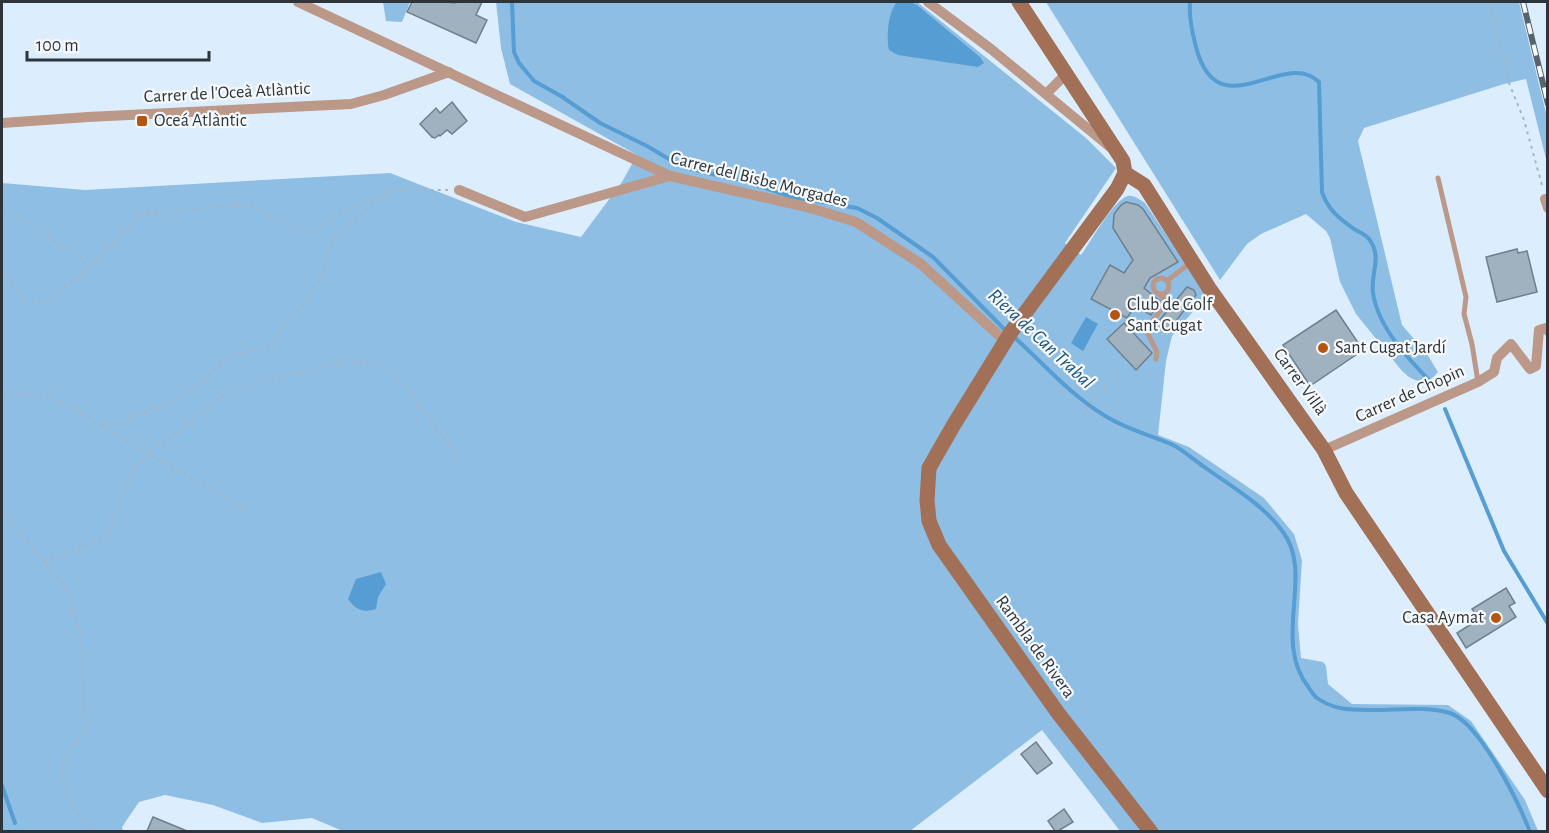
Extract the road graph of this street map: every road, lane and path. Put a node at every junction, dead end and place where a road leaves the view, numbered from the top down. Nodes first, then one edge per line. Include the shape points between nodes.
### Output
1 (298, 2) edge
2 (928, 2) edge
3 (1019, 2) edge
4 (1490, 2) edge
5 (322, 7) edge
6 (449, 72) junction
7 (1066, 74) junction
8 (1046, 94) junction
9 (2, 123) edge
10 (1117, 152) junction
11 (1125, 173) junction
12 (670, 176) junction
13 (1438, 178) dead end
14 (459, 190) joint
15 (382, 194) junction
16 (1546, 203) edge
17 (2, 211) edge
18 (1191, 262) junction
19 (87, 269) junction
20 (2, 271) edge
21 (1168, 280) junction
22 (1159, 294) junction
23 (1548, 331) edge
24 (1008, 337) junction
25 (1156, 359) dead end
26 (1119, 368) dead end
27 (1478, 382) junction
28 (2, 396) edge
29 (1083, 417) dead end
30 (101, 426) junction
31 (1324, 450) junction
32 (149, 454) junction
33 (461, 461) dead end
34 (246, 510) dead end
35 (2, 513) edge
36 (43, 562) junction
37 (1548, 791) edge
38 (100, 831) edge
39 (1151, 831) edge

1 - 5 street, Carrer del Bisbe Morgades
2 - 8 street
3 - 7 street, Carrer Villà
4 - 16 path via 1509,83 1524,120
5 - 6 street, Carrer del Bisbe Morgades
6 - 9 street, Carrer de l'Oceà Atlàntic via 351,104
6 - 12 street, Carrer del Bisbe Morgades
7 - 8 street
7 - 10 street, Carrer Villà
8 - 10 street
10 - 11 street, Carrer Villà
11 - 18 street, Carrer Villà via 1144,186
11 - 24 street
12 - 14 street via 525,217
12 - 24 street, Carrer del Bisbe Morgades via 856,222 921,264
13 - 27 lane via 1466,297 1464,314
14 - 15 path via 396,190
15 - 19 path via 354,204 315,230 272,218 249,204 140,214
15 - 30 path via 335,238 318,284 270,346 232,355 197,386 171,402
17 - 19 path via 80,255
18 - 21 lane
18 - 31 street, Carrer Villà
19 - 20 path via 49,300 24,302
21 - 22 lane via 1169,290
21 - 22 lane via 1162,277 1154,281 1153,288
22 - 25 lane via 1165,304 1146,330 1157,352
23 - 27 street, Carrer de Chopin via 1539,330 1536,366 1530,369 1511,344 1497,358 1494,372
24 - 39 street, Rambla de Rivera via 929,468 929,521 939,544 1058,713
26 - 29 path
27 - 31 street, Carrer de Chopin
28 - 30 path via 23,393 59,401
30 - 32 path
31 - 37 street, Carrer Villà via 1346,493
32 - 33 path via 230,392 354,360 393,371
32 - 34 path
32 - 36 path via 133,471 105,538
35 - 36 path
36 - 38 path via 69,596 81,635 86,733 64,759 66,794 86,825

